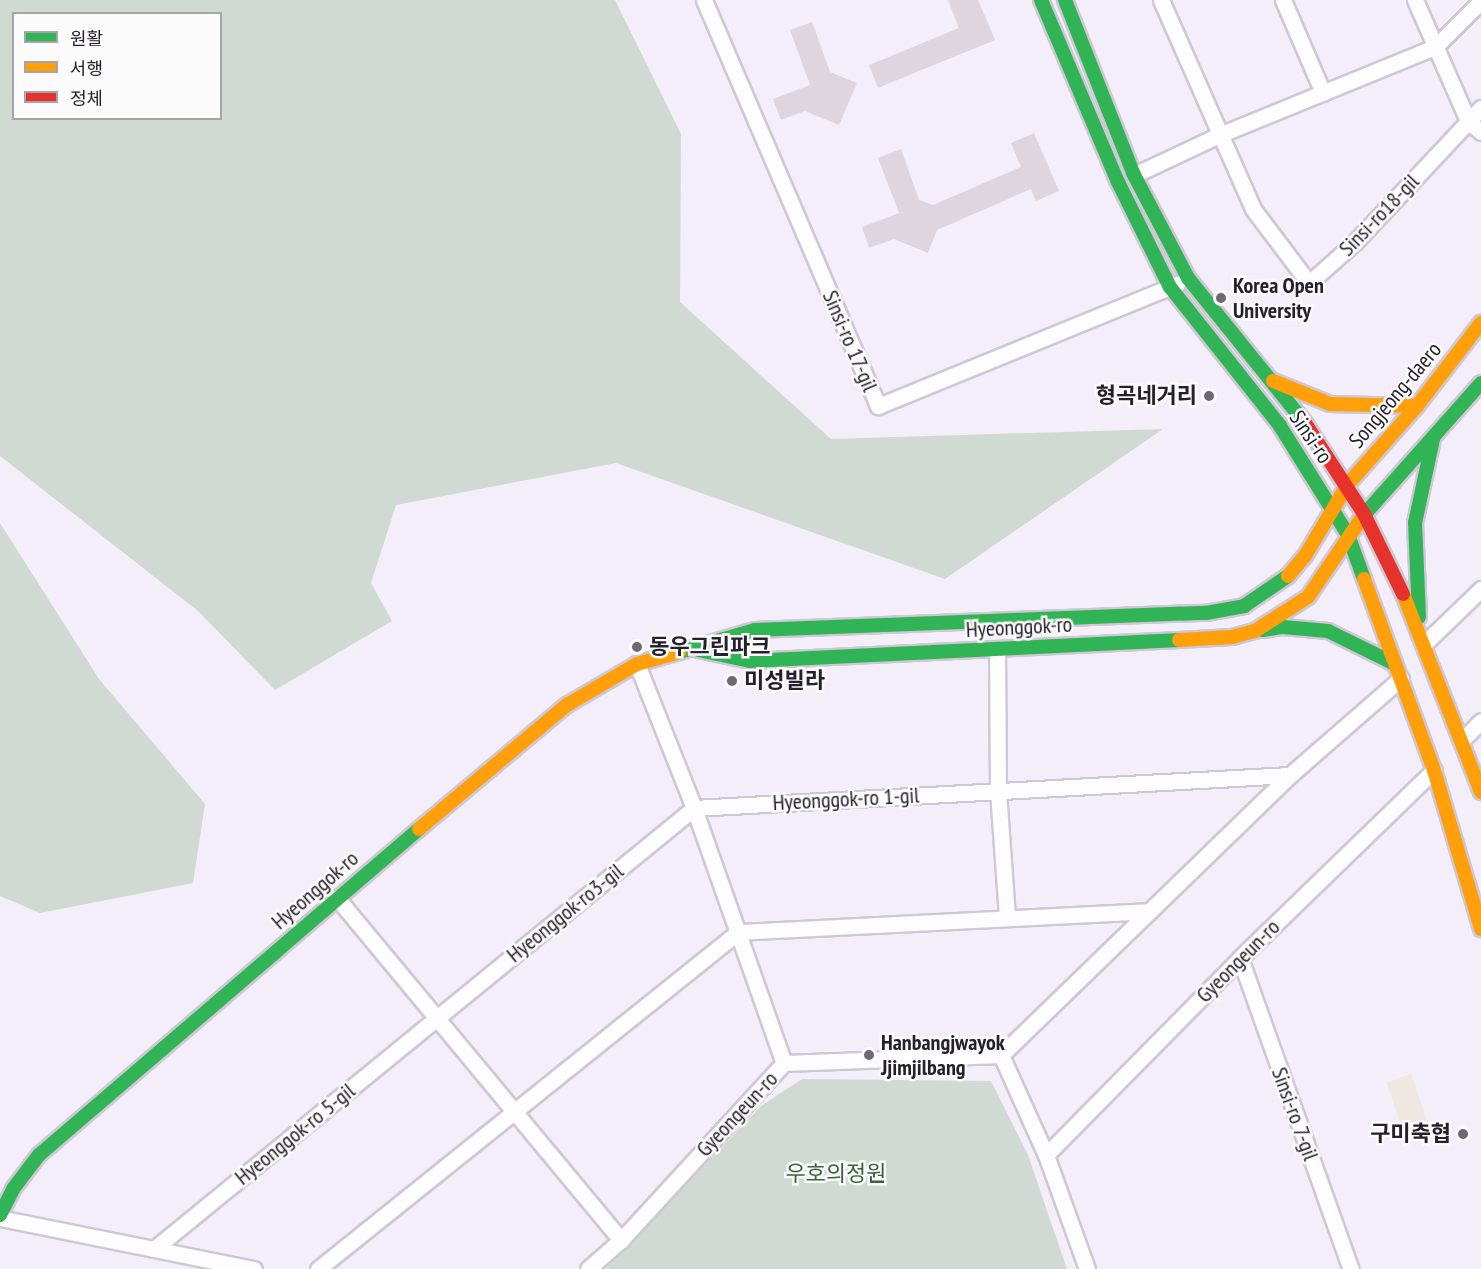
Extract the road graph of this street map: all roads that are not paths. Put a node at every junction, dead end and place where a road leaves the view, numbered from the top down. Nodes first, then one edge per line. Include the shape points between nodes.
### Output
1 (704, 0) edge
2 (1041, 0) edge
3 (1065, 0) edge
4 (1161, 0) edge
5 (1283, 0) edge
6 (1415, 0) edge
7 (1481, 1) edge
8 (1435, 47) junction
9 (1323, 93) junction
10 (1481, 108) edge
11 (1468, 122) junction
12 (1481, 132) edge
13 (1219, 135) junction
14 (1134, 175) junction
15 (1188, 278) junction
16 (1170, 287) junction
17 (1481, 323) edge
18 (1263, 376) junction
19 (1481, 383) edge
20 (1417, 406) junction
21 (1434, 435) junction
22 (1348, 484) junction
23 (1332, 507) junction
24 (1364, 514) junction
25 (1348, 535) junction
26 (1305, 556) joint
27 (1481, 589) edge
28 (1419, 627) junction
29 (1255, 631) junction
30 (1425, 643) junction
31 (696, 649) junction
32 (997, 650) junction
33 (637, 664) junction
34 (1398, 671) junction
35 (1481, 721) edge
36 (1461, 741) junction
37 (1434, 770) junction
38 (1290, 775) junction
39 (998, 791) junction
40 (1481, 792) edge
41 (694, 808) junction
42 (337, 898) junction
43 (1149, 912) junction
44 (1007, 918) junction
45 (1481, 929) edge
46 (738, 932) junction
47 (1240, 958) junction
48 (437, 1018) junction
49 (1001, 1055) junction
50 (784, 1063) junction
51 (515, 1112) junction
52 (1046, 1155) junction
53 (0, 1216) edge
54 (621, 1240) junction
55 (154, 1249) junction
56 (254, 1269) edge
57 (318, 1269) edge
58 (588, 1269) edge
59 (1087, 1269) edge
60 (1351, 1269) edge

1 - 16 street, Sinsi-ro 17-gil via 878,406
2 - 16 street, Sinsi-ro via 1123,192
3 - 14 street, Sinsi-ro
4 - 13 street, Sinsi-ro18-gil
5 - 9 street
6 - 8 street
7 - 8 street
8 - 9 street
8 - 11 street
9 - 13 street
10 - 11 street
11 - 12 street
11 - 13 street, Sinsi-ro18-gil via 1355,242 1309,284 1254,209
13 - 14 street
14 - 15 street, Sinsi-ro
15 - 16 street, Sinsi-ro 17-gil
15 - 18 street, Sinsi-ro
16 - 23 street, Sinsi-ro via 1280,426
17 - 20 street, Songjeong-daero
18 - 20 street via 1298,394 1330,404
18 - 22 street, Sinsi-ro via 1317,438
19 - 21 street
20 - 22 street, Songjeong-daero
21 - 24 street
21 - 28 street via 1415,523
22 - 23 street, Songjeong-daero
22 - 24 street, Sinsi-ro
23 - 25 street, Sinsi-ro
23 - 26 street, Songjeong-daero
24 - 25 street
24 - 28 street, Sinsi-ro
25 - 29 street, Hyeonggok-ro via 1308,597
25 - 34 street, Sinsi-ro
26 - 31 street, Hyeonggok-ro via 1285,580 1244,606 1206,614 755,630
27 - 30 street
28 - 30 street, Sinsi-ro
29 - 32 street, Hyeonggok-ro via 1232,637
29 - 34 street via 1282,627 1328,631
30 - 36 street, Sinsi-ro
31 - 32 street, Hyeonggok-ro via 750,661
31 - 33 street, Hyeonggok-ro
32 - 39 street
33 - 41 street
33 - 42 street, Hyeonggok-ro via 567,705
34 - 37 street, Sinsi-ro
34 - 38 street
35 - 36 street
36 - 40 street, Sinsi-ro
37 - 45 street, Sinsi-ro
37 - 47 street, Gyeongeun-ro
38 - 39 street
38 - 43 street
39 - 41 street, Hyeonggok-ro 1-gil
39 - 44 street
41 - 46 street
41 - 48 street, Hyeonggok-ro3-gil
42 - 48 street
42 - 53 street, Hyeonggok-ro via 39,1155 13,1189
43 - 44 street
43 - 49 street
44 - 46 street
46 - 50 street
46 - 51 street
47 - 52 street, Gyeongeun-ro
47 - 60 street, Sinsi-ro 7-gil
48 - 51 street
48 - 55 street, Hyeonggok-ro 5-gil
49 - 50 street, Gyeongeun-ro
49 - 52 street
50 - 54 street, Gyeongeun-ro
51 - 54 street
51 - 57 street
52 - 59 street
53 - 55 street
54 - 58 street, Gyeongeun-ro
55 - 56 street

